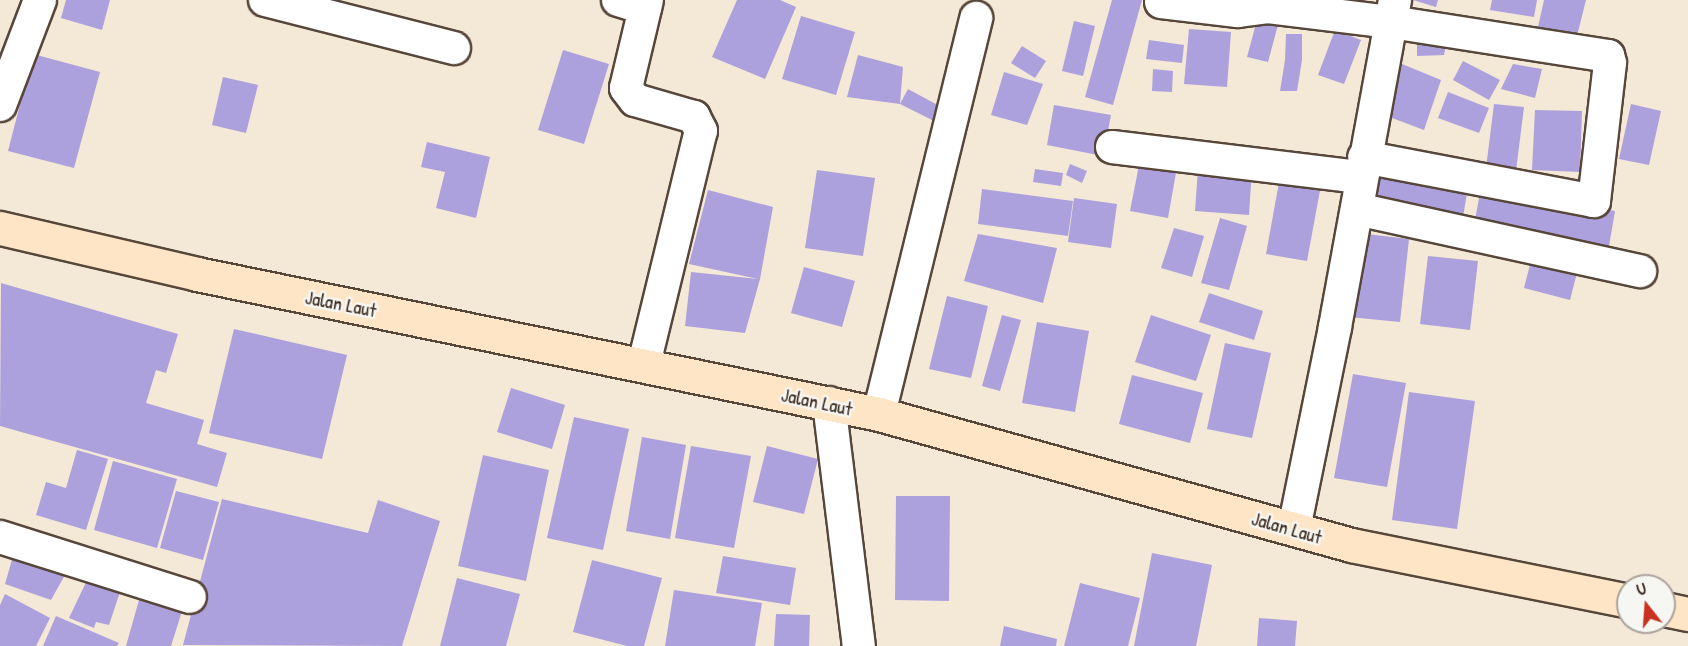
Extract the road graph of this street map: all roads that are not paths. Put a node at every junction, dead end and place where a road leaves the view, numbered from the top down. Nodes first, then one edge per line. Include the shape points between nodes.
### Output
1 (40, 0) edge
2 (265, 0) edge
3 (637, 2) edge
4 (1161, 2) dead end
5 (1393, 11) edge
6 (976, 18) dead end
7 (454, 48) dead end
8 (0, 105) edge
9 (1112, 147) dead end
10 (1362, 167) junction
11 (1357, 209) junction
12 (0, 228) edge
13 (1640, 271) dead end
14 (644, 364) junction
15 (829, 403) junction
16 (879, 414) junction
17 (1294, 529) junction
18 (0, 537) edge
19 (190, 597) dead end
20 (1616, 599) edge
21 (859, 646) edge

1 - 8 street
2 - 7 street
3 - 14 street via 625,82 627,93 635,100 694,117 701,131
4 - 5 street via 1237,11 1268,7
5 - 10 street
5 - 10 street via 1605,54 1610,63 1594,200
6 - 16 street
9 - 10 street
10 - 11 street
11 - 13 street
11 - 17 street
12 - 14 street, Jalan Laut via 197,274
14 - 15 street, Jalan Laut
15 - 16 street, Jalan Laut
15 - 21 street
16 - 17 street, Jalan Laut
17 - 20 street, Jalan Laut via 1351,545
18 - 19 street

